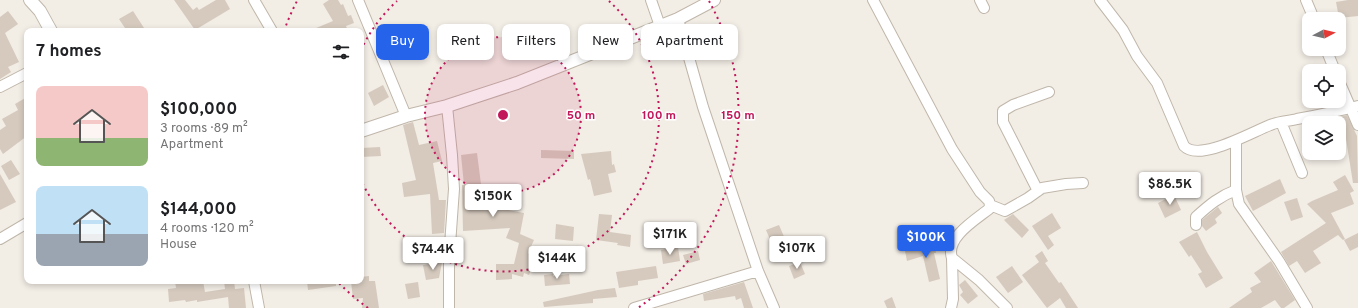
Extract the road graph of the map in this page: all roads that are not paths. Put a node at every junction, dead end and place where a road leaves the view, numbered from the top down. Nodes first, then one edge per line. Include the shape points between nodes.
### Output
1 (30, 0) edge
2 (254, 0) edge
3 (358, 0) edge
4 (651, 0) edge
5 (714, 0) edge
6 (873, 0) edge
7 (1100, 0) edge
8 (1306, 0) edge
9 (1311, 12) edge
10 (678, 19) junction
11 (659, 24) edge
12 (665, 24) edge
13 (49, 28) edge
14 (270, 28) edge
15 (641, 34) edge
16 (24, 75) edge
17 (0, 87) edge
18 (1049, 92) dead end
19 (1346, 93) edge
20 (447, 106) junction
21 (1354, 107) edge
22 (406, 116) junction
23 (1281, 122) junction
24 (1358, 125) edge
25 (364, 130) edge
26 (1236, 141) junction
27 (1302, 173) dead end
28 (1083, 183) dead end
29 (1236, 190) junction
30 (1038, 191) junction
31 (990, 205) junction
32 (24, 225) edge
33 (1196, 225) dead end
34 (0, 239) edge
35 (952, 258) junction
36 (758, 270) junction
37 (254, 284) edge
38 (258, 308) edge
39 (449, 308) edge
40 (634, 308) edge
41 (774, 308) edge
42 (951, 308) edge
43 (1007, 308) edge
44 (1307, 308) edge

1 - 13 street
2 - 14 street
3 - 22 street
4 - 11 street
5 - 10 street
6 - 31 street via 952,149 980,192 990,201
7 - 26 street via 1158,83 1184,146 1191,151 1210,149
8 - 9 street
10 - 12 street
10 - 36 street
15 - 20 street via 516,83
16 - 17 street
18 - 30 street via 1013,105 1003,112 1003,122
19 - 21 street
20 - 22 street
20 - 39 street via 454,189 449,259
21 - 23 street
21 - 24 street
22 - 25 street
23 - 26 street
23 - 27 street
26 - 29 street
28 - 30 street via 1051,186
29 - 33 street via 1209,204 1196,217
29 - 44 street via 1239,204 1279,261
30 - 31 street via 1005,211
31 - 35 street via 989,209 957,236 952,244
32 - 34 street
35 - 42 street
35 - 43 street
36 - 40 street
36 - 41 street
37 - 38 street

